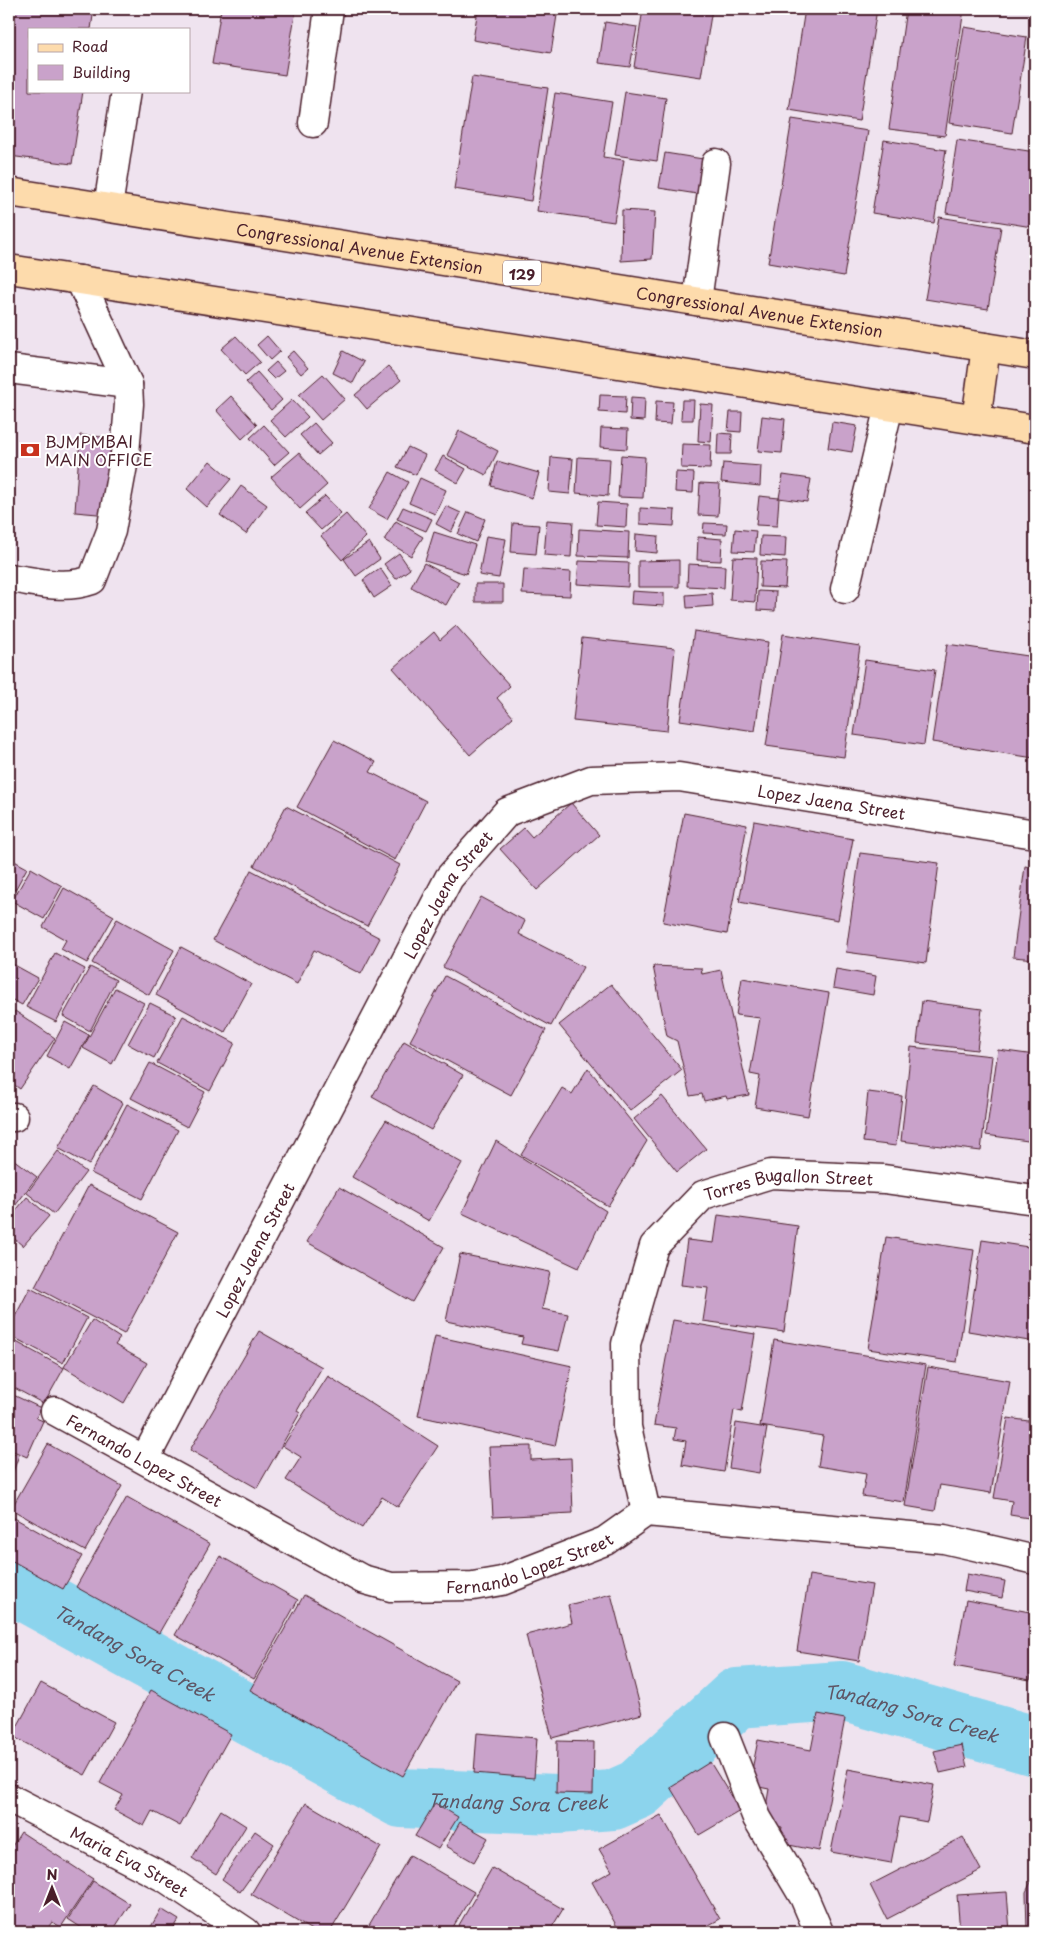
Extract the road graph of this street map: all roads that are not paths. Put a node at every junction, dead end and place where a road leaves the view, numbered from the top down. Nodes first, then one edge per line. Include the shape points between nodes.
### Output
1 (329, 9) edge
2 (126, 92) edge
3 (313, 123) dead end
4 (716, 163) dead end
5 (9, 192) edge
6 (108, 207) junction
7 (9, 269) edge
8 (80, 280) junction
9 (697, 301) junction
10 (986, 347) junction
11 (1035, 355) edge
12 (9, 369) edge
13 (128, 384) junction
14 (889, 406) junction
15 (976, 420) junction
16 (1035, 429) edge
17 (9, 578) edge
18 (845, 589) dead end
19 (1035, 834) edge
20 (1035, 1200) edge
21 (55, 1411) dead end
22 (145, 1459) junction
23 (646, 1512) junction
24 (1035, 1560) edge
25 (725, 1737) dead end
26 (9, 1798) edge
27 (246, 1932) edge
28 (819, 1932) edge

1 - 3 street
2 - 6 street
4 - 9 street
5 - 6 main road, Congressional Avenue Extension / 129
6 - 9 main road, Congressional Avenue Extension / 129
7 - 8 main road
8 - 13 street
8 - 14 main road
9 - 10 main road, Congressional Avenue Extension / 129
10 - 11 main road, Congressional Avenue Extension / 129
10 - 15 main road
12 - 13 street
13 - 17 street via 123,463 110,531 92,580 64,586
14 - 15 main road
14 - 18 street
15 - 16 main road
19 - 22 street, Lopez Jaena Street via 678,777 591,780 508,812 449,878
20 - 23 street, Torres Bugallon Street via 884,1179 771,1174 703,1195 654,1246 626,1344 627,1427
21 - 22 street, Fernando Lopez Street
22 - 23 street, Fernando Lopez Street via 362,1579 391,1587 473,1586 502,1580 604,1541
23 - 24 street via 944,1539
25 - 28 street via 757,1818 804,1897
26 - 27 street, Maria Eva Street via 167,1879

